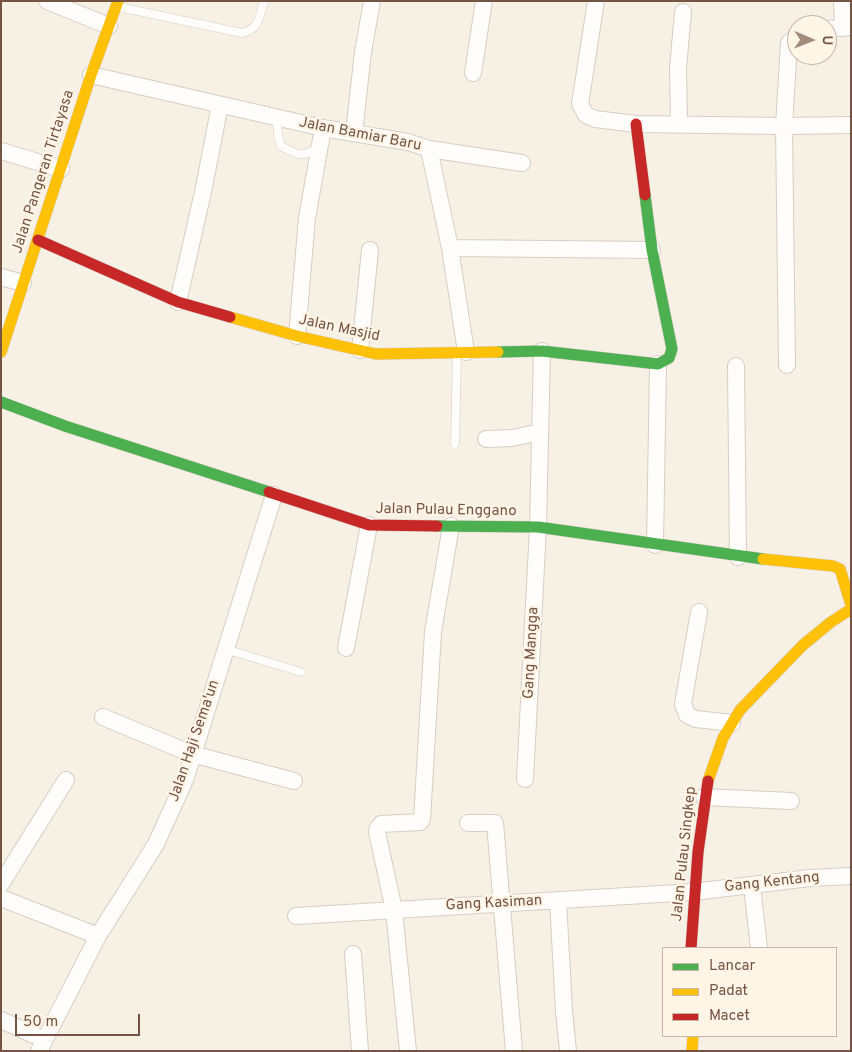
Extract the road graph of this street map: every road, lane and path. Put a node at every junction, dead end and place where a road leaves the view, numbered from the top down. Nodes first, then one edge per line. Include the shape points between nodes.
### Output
1 (46, 1) edge
2 (264, 1) edge
3 (372, 1) edge
4 (484, 1) edge
5 (596, 1) edge
6 (842, 1) edge
7 (117, 4) edge
8 (683, 12) dead end
9 (109, 26) junction
10 (840, 28) edge
11 (788, 65) edge
12 (473, 73) dead end
13 (91, 75) junction
14 (220, 105) junction
15 (277, 118) junction
16 (636, 124) junction
17 (679, 125) junction
18 (851, 125) edge
19 (784, 126) junction
20 (323, 128) junction
21 (354, 133) junction
22 (320, 147) junction
23 (429, 149) junction
24 (1, 151) edge
25 (522, 163) dead end
26 (61, 169) junction
27 (38, 240) junction
28 (450, 248) junction
29 (370, 250) dead end
30 (652, 250) junction
31 (1, 277) edge
32 (24, 283) junction
33 (178, 302) junction
34 (6, 324) edge
35 (297, 336) junction
36 (360, 350) junction
37 (542, 351) junction
38 (1, 352) edge
39 (461, 352) junction
40 (658, 364) junction
41 (787, 365) dead end
42 (736, 366) dead end
43 (1, 402) edge
44 (540, 432) junction
45 (486, 439) dead end
46 (455, 444) dead end
47 (274, 495) junction
48 (369, 525) junction
49 (451, 526) junction
50 (538, 527) junction
51 (655, 545) junction
52 (738, 557) junction
53 (851, 605) edge
54 (851, 609) edge
55 (699, 612) dead end
56 (346, 648) dead end
57 (225, 649) junction
58 (301, 672) dead end
59 (102, 717) dead end
60 (732, 723) junction
61 (192, 754) junction
62 (525, 779) dead end
63 (66, 780) dead end
64 (294, 781) dead end
65 (704, 797) junction
66 (791, 801) dead end
67 (468, 823) dead end
68 (851, 876) edge
69 (1, 884) edge
70 (752, 886) junction
71 (693, 892) junction
72 (1, 898) edge
73 (558, 900) junction
74 (500, 904) junction
75 (394, 910) junction
76 (296, 916) dead end
77 (98, 936) junction
78 (691, 947) edge
79 (759, 947) edge
80 (352, 954) dead end
81 (1, 1020) edge
82 (693, 1037) edge
83 (42, 1045) edge
84 (360, 1051) edge
85 (408, 1051) edge
86 (514, 1051) edge
87 (568, 1051) edge
88 (692, 1051) edge

1 - 9 street
2 - 7 lane via 257,26 242,33
3 - 21 street
4 - 12 street
5 - 16 street via 580,104 586,115 595,119
6 - 10 street
7 - 9 street, Jalan Pangeran Tirtayasa
8 - 17 street via 678,68
9 - 13 street, Jalan Pangeran Tirtayasa
11 - 19 street
13 - 14 street, Jalan Bamiar Baru
13 - 26 street, Jalan Pangeran Tirtayasa
14 - 15 street, Jalan Bamiar Baru
14 - 33 street
15 - 20 street, Jalan Bamiar Baru
15 - 22 lane via 280,146 296,155
16 - 17 street
16 - 30 street
17 - 19 street
18 - 19 street
19 - 41 street
20 - 21 street, Jalan Bamiar Baru
20 - 22 street
21 - 23 street, Jalan Bamiar Baru
22 - 35 street via 308,218
23 - 25 street
23 - 28 street, Jalan Bamiar Baru
24 - 26 street
26 - 27 street, Jalan Pangeran Tirtayasa
27 - 32 street, Jalan Pangeran Tirtayasa
27 - 33 street, Jalan Masjid
28 - 30 street
28 - 39 street, Jalan Bamiar Baru
29 - 36 street
30 - 40 street via 672,349 669,358
31 - 32 street
32 - 34 street, Jalan Pangeran Tirtayasa
33 - 35 street, Jalan Masjid
34 - 38 street, Jalan Pangeran Tirtayasa
35 - 36 street, Jalan Masjid
36 - 39 street, Jalan Masjid via 376,354
37 - 39 street, Jalan Masjid
37 - 40 street, Jalan Masjid
37 - 44 street, Gang Mangga
39 - 46 lane
40 - 51 street
42 - 52 street
43 - 47 street, Jalan Pulau Enggano
44 - 45 street
44 - 50 street, Gang Mangga
47 - 48 street, Jalan Pulau Enggano
47 - 57 street, Jalan Haji Sema'un
48 - 49 street, Jalan Pulau Enggano
48 - 56 street
49 - 50 street, Jalan Pulau Enggano
49 - 75 street via 433,632 422,819 420,822 381,824 377,832
50 - 51 street, Jalan Pulau Enggano
50 - 62 street, Gang Mangga
51 - 52 street, Jalan Pulau Enggano
52 - 53 street, Jalan Pulau Enggano via 833,566 840,569
54 - 60 street, Jalan Pulau Singkep via 812,637 759,690
55 - 60 street via 684,704 687,715
57 - 58 lane
57 - 61 street, Jalan Haji Sema'un
59 - 61 street
60 - 65 street, Jalan Pulau Singkep via 714,760
61 - 64 street
61 - 77 street, Jalan Haji Sema'un via 185,780 156,844
63 - 69 street
65 - 66 street
65 - 71 street, Jalan Pulau Singkep
67 - 74 street via 495,823
68 - 70 street, Gang Kentang
70 - 71 street, Gang Kentang
70 - 79 street
71 - 73 street, Gang Kasiman
71 - 78 street, Jalan Pulau Singkep
72 - 77 street
73 - 74 street, Gang Kasiman
73 - 87 street
74 - 75 street, Gang Kasiman
74 - 86 street
75 - 76 street, Gang Kasiman
75 - 85 street
77 - 83 street, Jalan Haji Sema'un
80 - 84 street
81 - 83 street
82 - 88 street

